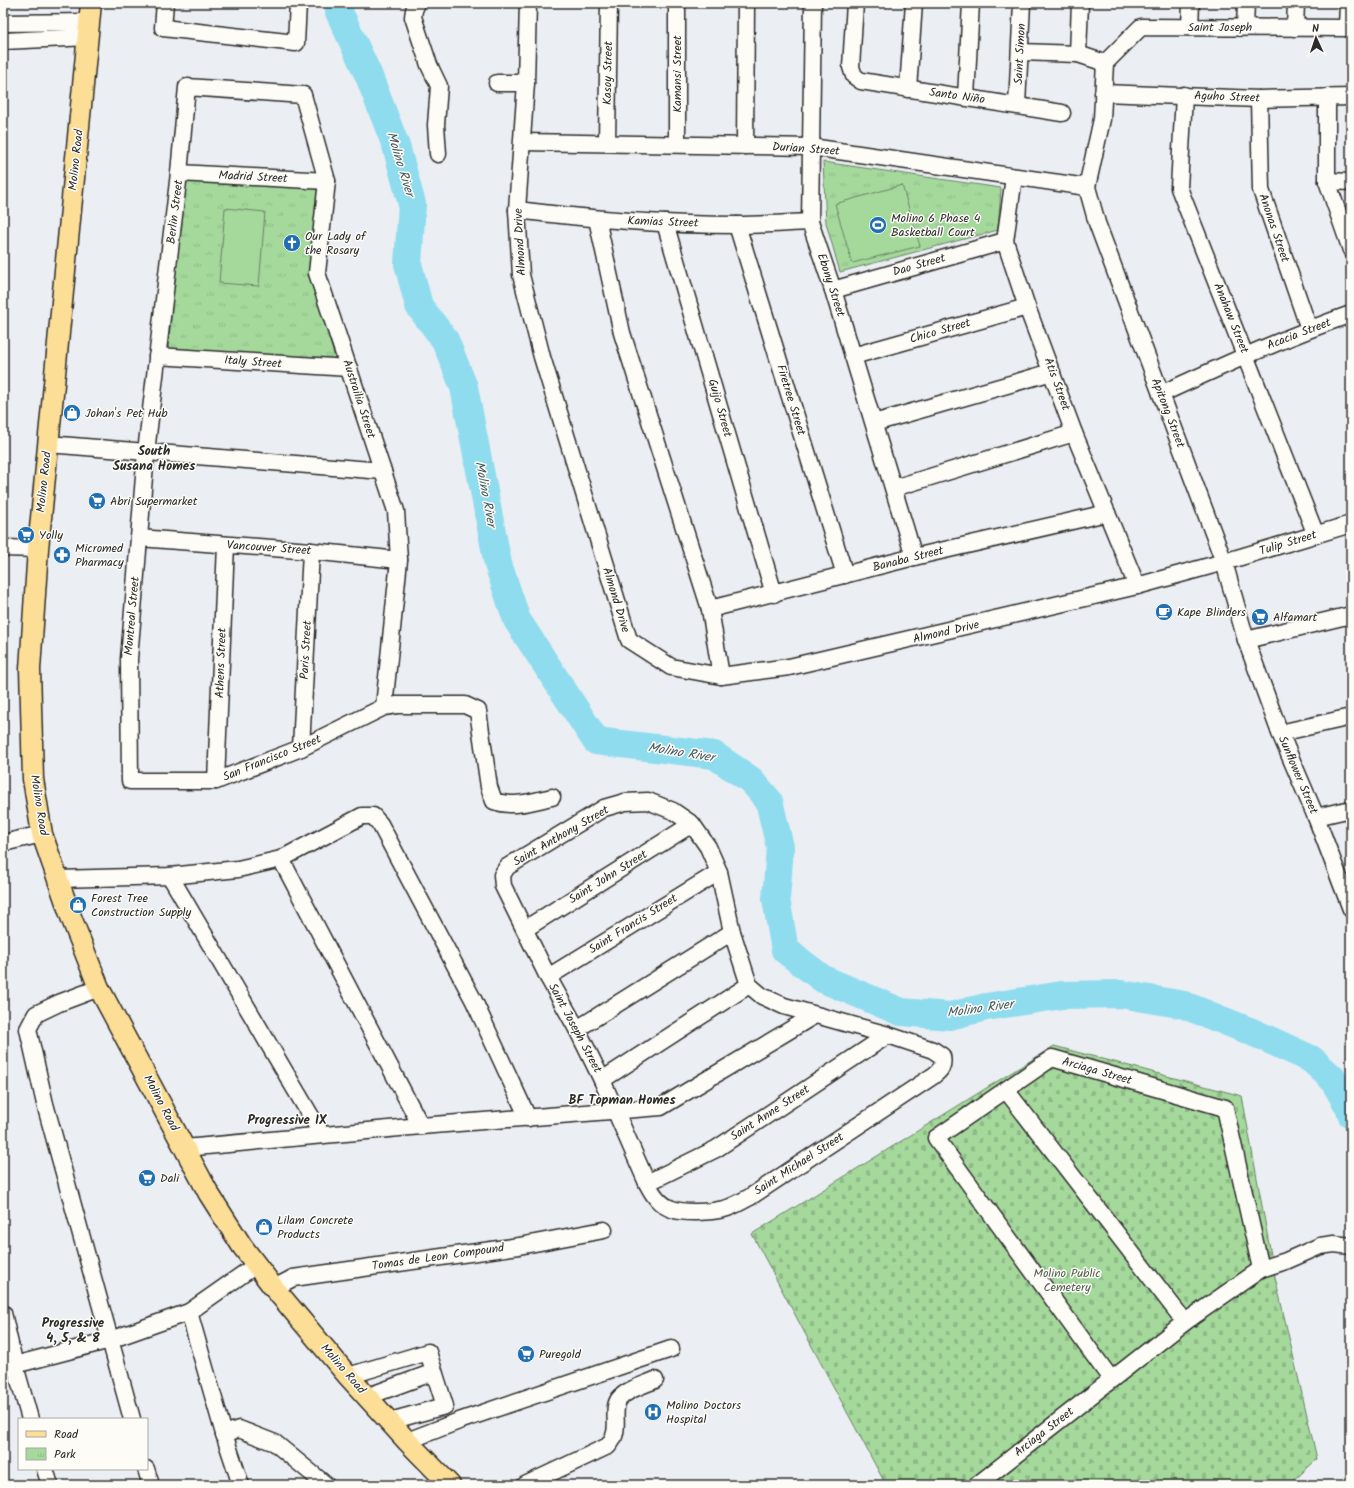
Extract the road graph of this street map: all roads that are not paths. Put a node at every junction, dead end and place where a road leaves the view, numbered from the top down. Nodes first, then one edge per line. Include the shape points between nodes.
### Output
1 (165, 3) edge
2 (298, 3) edge
3 (417, 3) edge
4 (528, 3) edge
5 (609, 3) edge
6 (677, 3) edge
7 (746, 3) edge
8 (813, 3) edge
9 (855, 3) edge
10 (914, 3) edge
11 (971, 3) edge
12 (1022, 3) edge
13 (1080, 3) edge
14 (1191, 3) edge
15 (1246, 3) edge
16 (1296, 3) edge
17 (1348, 3) edge
18 (90, 21) edge
19 (3, 23) edge
20 (1190, 27) junction
21 (1245, 27) junction
22 (1295, 28) junction
23 (1349, 28) edge
24 (3, 41) edge
25 (1020, 52) junction
26 (1078, 54) junction
27 (1105, 63) junction
28 (497, 82) dead end
29 (526, 83) junction
30 (908, 89) junction
31 (1103, 93) junction
32 (303, 94) joint
33 (1184, 95) junction
34 (966, 97) junction
35 (1327, 97) junction
36 (1351, 98) edge
37 (1259, 99) junction
38 (1017, 105) junction
39 (1062, 113) dead end
40 (523, 142) junction
41 (607, 143) junction
42 (677, 144) junction
43 (745, 146) junction
44 (811, 147) junction
45 (438, 154) dead end
46 (179, 173) junction
47 (1014, 176) junction
48 (327, 181) junction
49 (1327, 181) junction
50 (1351, 182) edge
51 (1087, 187) junction
52 (517, 210) junction
53 (597, 219) junction
54 (810, 222) junction
55 (665, 223) junction
56 (737, 225) junction
57 (1005, 241) junction
58 (1351, 250) edge
59 (833, 290) junction
60 (1027, 307) junction
61 (1351, 314) edge
62 (1309, 329) junction
63 (1245, 355) junction
64 (158, 356) junction
65 (853, 356) junction
66 (349, 368) junction
67 (1052, 372) junction
68 (1161, 394) junction
69 (874, 423) junction
70 (1074, 433) junction
71 (48, 444) junction
72 (146, 452) junction
73 (383, 471) junction
74 (894, 488) junction
75 (1107, 513) junction
76 (1351, 524) edge
77 (1316, 535) junction
78 (139, 538) junction
79 (226, 545) junction
80 (3, 548) edge
81 (38, 549) junction
82 (311, 551) junction
83 (914, 557) junction
84 (399, 560) junction
85 (1224, 562) junction
86 (845, 575) junction
87 (1137, 586) junction
88 (774, 594) junction
89 (710, 609) junction
90 (1351, 615) edge
91 (1246, 640) junction
92 (721, 676) junction
93 (384, 707) junction
94 (1351, 717) edge
95 (1280, 733) junction
96 (301, 748) junction
97 (130, 781) joint
98 (216, 781) junction
99 (552, 797) dead end
100 (1351, 809) edge
101 (1316, 817) junction
102 (692, 824) junction
103 (42, 834) junction
104 (3, 843) edge
105 (281, 859) junction
106 (719, 872) junction
107 (502, 875) joint
108 (170, 876) junction
109 (58, 879) junction
110 (1351, 909) edge
111 (525, 929) junction
112 (732, 932) junction
113 (548, 977) junction
114 (749, 985) junction
115 (99, 988) junction
116 (814, 1015) junction
117 (577, 1029) junction
118 (888, 1035) junction
119 (602, 1080) junction
120 (1006, 1090) junction
121 (616, 1111) junction
122 (528, 1118) junction
123 (422, 1126) junction
124 (322, 1135) junction
125 (185, 1148) junction
126 (647, 1183) junction
127 (604, 1230) dead end
128 (1351, 1246) edge
129 (256, 1265) junction
130 (1261, 1269) junction
131 (274, 1288) junction
132 (188, 1312) junction
133 (3, 1313) edge
134 (1185, 1322) junction
135 (110, 1340) junction
136 (671, 1349) dead end
137 (9, 1367) edge
138 (434, 1372) junction
139 (348, 1376) junction
140 (1111, 1379) junction
141 (655, 1380) dead end
142 (366, 1397) junction
143 (30, 1418) edge
144 (132, 1418) edge
145 (390, 1421) junction
146 (224, 1434) junction
147 (407, 1441) junction
148 (45, 1470) edge
149 (146, 1470) edge
150 (50, 1485) edge
151 (151, 1485) edge
152 (241, 1485) edge
153 (326, 1485) edge
154 (450, 1485) edge
155 (525, 1485) edge
156 (977, 1485) edge

1 - 2 street via 163,28 296,43
3 - 45 street via 413,17 439,86 436,125
4 - 29 street, Almond Drive
5 - 41 street, Kasoy Street
6 - 42 street, Kamansi Street
7 - 43 street
8 - 44 street, Ebony Street
9 - 30 street, Santo Niño via 851,67 854,76 861,82
10 - 30 street
11 - 34 street
12 - 25 street, Saint Simon
13 - 26 street
14 - 20 street
15 - 21 street
16 - 22 street
17 - 23 street
18 - 19 street
18 - 24 street
18 - 71 main road, Molino Road
20 - 21 street, Saint Joseph
20 - 27 street, Saint Joseph via 1141,27
21 - 22 street, Saint Joseph
22 - 23 street, Saint Joseph
25 - 26 street
25 - 38 street, Saint Simon
26 - 27 street
27 - 31 street
28 - 29 street
29 - 40 street, Almond Drive
30 - 34 street, Santo Niño
31 - 33 street, Aguho Street
31 - 51 street via 1102,119
32 - 46 street, Berlin Street via 187,87
32 - 48 street, Austrailia Street
33 - 37 street, Aguho Street
33 - 63 street, Anahaw Street via 1179,188
34 - 38 street, Santo Niño
35 - 36 street, Aguho Street
35 - 37 street, Aguho Street
35 - 49 street
37 - 62 street, Anonas Street via 1261,190
38 - 39 street, Santo Niño
40 - 41 street, Durian Street
40 - 52 street, Almond Drive
41 - 42 street, Durian Street
42 - 43 street, Durian Street
43 - 44 street, Durian Street
44 - 47 street, Durian Street
44 - 54 street, Ebony Street
46 - 48 street, Madrid Street
46 - 64 street, Berlin Street
47 - 51 street, Durian Street
47 - 57 street, Atis Street
48 - 66 street, Austrailia Street via 317,273
49 - 50 street
49 - 58 street
51 - 68 street, Apitong Street via 1097,223
52 - 53 street, Kamias Street
52 - 92 street, Almond Drive via 521,275 542,357 629,640 672,667
53 - 55 street, Kamias Street
53 - 89 street via 622,333
54 - 56 street, Kamias Street
54 - 59 street, Ebony Street
55 - 56 street, Kamias Street
55 - 88 street, Guijo Street
56 - 86 street, Firetree Street
57 - 59 street, Dao Street
57 - 60 street, Atis Street
59 - 65 street, Ebony Street
60 - 65 street, Chico Street
60 - 67 street, Atis Street
61 - 62 street, Acacia Street
62 - 63 street, Acacia Street
63 - 68 street, Acacia Street
63 - 77 street, Anahaw Street
64 - 66 street, Italy Street
64 - 72 street, Berlin Street
65 - 69 street, Ebony Street
66 - 73 street, Austrailia Street
67 - 69 street
67 - 70 street, Atis Street
68 - 85 street, Apitong Street
69 - 74 street, Ebony Street
70 - 74 street
70 - 75 street, Atis Street
71 - 72 street
71 - 81 main road, Molino Road
72 - 73 street
72 - 78 street, Montreal Street
73 - 84 street, Austrailia Street via 396,511
74 - 83 street, Ebony Street
75 - 83 street, Banaba Street
75 - 87 street, Atis Street
76 - 77 street, Tulip Street
77 - 85 street, Tulip Street
78 - 79 street, Vancouver Street
78 - 97 street, Montreal Street via 129,659
79 - 82 street, Vancouver Street
79 - 98 street, Athens Street
80 - 81 street
81 - 103 main road, Molino Road via 30,669 33,779
82 - 84 street, Vancouver Street
82 - 96 street, Paris Street
83 - 86 street, Banaba Street
84 - 93 street, Austrailia Street
85 - 87 street, Almond Drive
85 - 91 street, Apitong Street
86 - 88 street, Banaba Street
87 - 92 street, Almond Drive via 789,667
88 - 89 street, Banaba Street
89 - 92 street
90 - 91 street
91 - 95 street, Sunflower Street
93 - 96 street, San Francisco Street
93 - 99 street via 465,705 478,711 489,787 494,801 512,805
94 - 95 street
95 - 101 street, Sunflower Street
96 - 98 street, San Francisco Street
97 - 98 street, San Francisco Street
100 - 101 street
101 - 110 street, Sunflower Street
102 - 106 street via 708,847
102 - 107 street, Saint Anthony Street via 673,811 648,801 626,802 604,808 507,868
102 - 111 street, Saint John Street
103 - 104 street
103 - 109 main road, Molino Road
105 - 108 street via 238,869
105 - 122 street via 362,816 374,816 474,1001
105 - 123 street
106 - 112 street
106 - 113 street, Saint Francis Street
107 - 111 street, Saint Joseph Street via 503,886
108 - 109 street
108 - 124 street
109 - 115 main road, Molino Road
111 - 113 street, Saint Joseph Street
112 - 114 street
112 - 117 street
113 - 117 street, Saint Joseph Street
114 - 116 street via 762,996
114 - 119 street
115 - 125 main road, Molino Road
115 - 135 street via 36,1014 28,1029 45,1104
116 - 118 street
116 - 121 street via 660,1107
117 - 119 street, Saint Joseph Street
118 - 126 street, Saint Anne Street via 716,1149
118 - 126 street, Saint Michael Street via 933,1050 942,1056 943,1064 940,1071 750,1197 725,1209 672,1209 654,1196
119 - 121 street, Saint Joseph Street
120 - 130 street, Arciaga Street via 1052,1058 1225,1108
120 - 134 street
120 - 140 street, Arciaga Street via 936,1138
121 - 122 street
121 - 126 street, Saint Joseph Street
122 - 123 street
123 - 124 street
124 - 125 street
125 - 129 main road, Molino Road via 209,1194
127 - 131 street, Tomas de Leon Compound via 519,1246 293,1278
128 - 130 street via 1320,1246 1286,1262
129 - 131 main road, Molino Road
129 - 132 street
130 - 134 street, Arciaga Street
131 - 139 main road, Molino Road
132 - 135 street
132 - 146 street
133 - 137 street
134 - 140 street, Arciaga Street
135 - 137 street
135 - 144 street
136 - 147 street
137 - 143 street
138 - 139 street via 428,1352
138 - 142 street
138 - 145 street via 445,1406
139 - 142 main road, Molino Road
140 - 156 street, Arciaga Street
141 - 155 street via 619,1399 616,1429 608,1446
142 - 145 main road, Molino Road
145 - 147 main road, Molino Road
146 - 152 street
146 - 153 street via 239,1429 275,1443
147 - 154 main road, Molino Road
148 - 150 street
149 - 151 street

